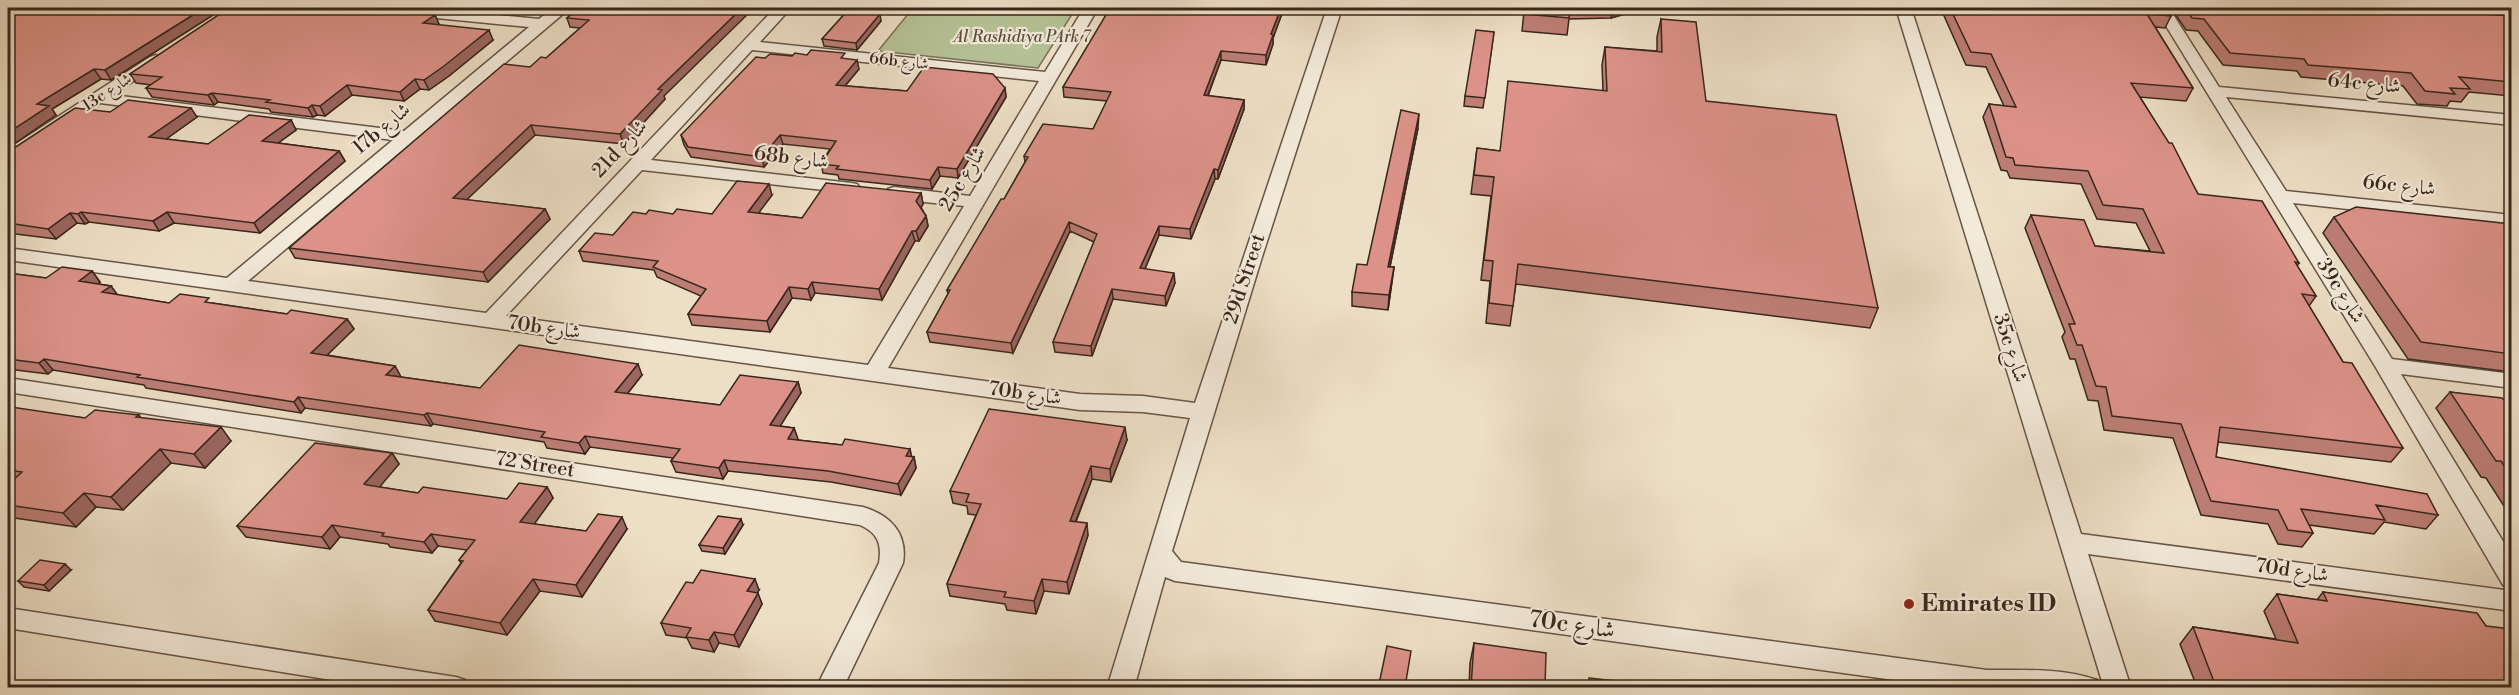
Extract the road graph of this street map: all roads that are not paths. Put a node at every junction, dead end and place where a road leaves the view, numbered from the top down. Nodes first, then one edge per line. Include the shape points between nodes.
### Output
1 (385, 8) edge
2 (562, 8) edge
3 (783, 8) edge
4 (1091, 8) edge
5 (1335, 8) edge
6 (1903, 8) edge
7 (2162, 8) edge
8 (542, 24) junction
9 (748, 45) junction
10 (167, 53) edge
11 (1050, 76) junction
12 (2213, 91) junction
13 (97, 98) junction
14 (2511, 120) edge
15 (408, 137) junction
16 (8, 156) edge
17 (637, 164) junction
18 (2281, 196) junction
19 (975, 202) junction
20 (2511, 221) edge
21 (8, 254) edge
22 (231, 285) junction
23 (490, 321) junction
24 (2385, 365) junction
25 (874, 373) junction
26 (2511, 381) edge
27 (8, 385) edge
28 (1202, 418) junction
29 (2072, 542) junction
30 (1161, 555) junction
31 (2511, 578) edge
32 (2511, 601) edge
33 (8, 618) edge
34 (1997, 684) edge
35 (456, 687) edge
36 (829, 687) edge
37 (1120, 687) edge
38 (2088, 687) edge
39 (2118, 687) edge

1 - 8 street
2 - 8 street, 17b شارع
3 - 9 street, 21d شارع
4 - 11 street, 25c شارع
5 - 28 street, 29d Street
6 - 29 street, 35c شارع
7 - 12 street, 39c شارع
8 - 15 street, 17b شارع
9 - 11 street, 66b شارع
9 - 17 street, 21d شارع
10 - 13 street, 13c شارع
11 - 19 street, 25c شارع
12 - 14 street, 64c شارع
12 - 18 street, 39c شارع
13 - 15 street
13 - 16 street, 13c شارع
15 - 22 street, 17b شارع
17 - 19 street, 68b شارع
17 - 23 street, 21d شارع
18 - 20 street, 66c شارع
18 - 24 street, 39c شارع
19 - 25 street, 25c شارع
21 - 22 street, 70b شارع
22 - 23 street, 70b شارع
23 - 25 street, 70b شارع
24 - 26 street
24 - 31 street, 39c شارع
25 - 28 street, 70b شارع via 1080,402 1129,415
27 - 36 street, 72 Street via 863,516 884,527 893,554
28 - 30 street, 29d Street
29 - 32 street, 70d شارع
29 - 39 street, 35c شارع
30 - 34 street, 70c شارع via 1175,571
30 - 37 street, 29d Street
33 - 35 street
34 - 38 street, 70c شارع via 2033,681

